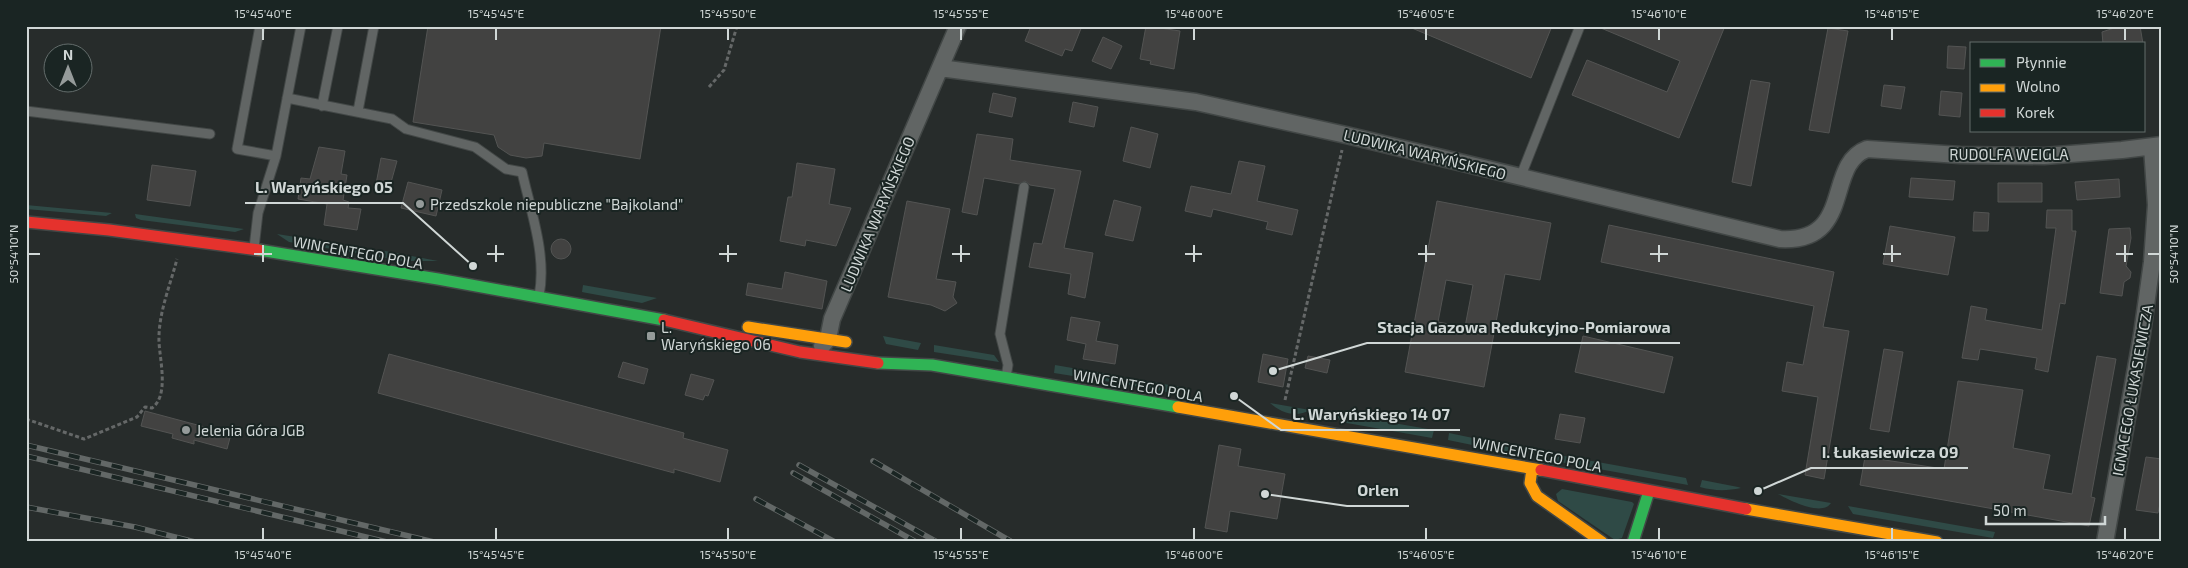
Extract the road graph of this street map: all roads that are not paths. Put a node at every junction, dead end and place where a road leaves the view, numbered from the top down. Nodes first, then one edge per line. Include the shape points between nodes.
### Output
1 (260, 26) edge
2 (301, 26) edge
3 (338, 26) edge
4 (374, 26) edge
5 (958, 26) edge
6 (1580, 26) edge
7 (940, 68) junction
8 (287, 98) junction
9 (322, 106) junction
10 (26, 111) edge
11 (358, 111) junction
12 (210, 134) dead end
13 (2157, 146) edge
14 (1857, 153) joint
15 (276, 156) junction
16 (1520, 178) junction
17 (1024, 187) dead end
18 (26, 222) edge
19 (254, 249) junction
20 (539, 298) junction
21 (683, 323) junction
22 (828, 339) junction
23 (855, 344) dead end
24 (809, 352) junction
25 (890, 352) dead end
26 (924, 364) junction
27 (1006, 378) junction
28 (1532, 469) junction
29 (1649, 491) junction
30 (1602, 542) edge
31 (1633, 542) edge
32 (1937, 542) edge
33 (2105, 542) edge

1 - 15 lane via 237,149
2 - 8 lane
3 - 9 lane
4 - 11 lane
5 - 7 street, LUDWIKA WARYŃSKIEGO
6 - 16 lane
7 - 16 street, LUDWIKA WARYŃSKIEGO via 1196,102
7 - 22 street, LUDWIKA WARYŃSKIEGO via 832,319
8 - 9 lane
8 - 15 lane
9 - 11 lane
10 - 12 lane
11 - 20 lane via 392,119 406,129 424,135 474,147 506,169 522,172 541,266
13 - 14 street, RUDOLFA WEIGLA via 2044,156 1960,155 1881,149
13 - 33 street, IGNACEGO ŁUKASIEWICZA via 2152,262
14 - 16 street, LUDWIKA WARYŃSKIEGO via 1825,223 1806,237 1793,240
15 - 19 lane via 258,213
17 - 27 lane via 1000,334 1008,365
18 - 19 street, WINCENTEGO POLA
19 - 20 street, WINCENTEGO POLA
20 - 21 street, WINCENTEGO POLA
21 - 22 street, WINCENTEGO POLA via 762,328
21 - 24 street, WINCENTEGO POLA via 748,341
22 - 23 street, WINCENTEGO POLA
22 - 24 street via 818,350
24 - 26 street, WINCENTEGO POLA via 871,363
25 - 26 street, WINCENTEGO POLA
26 - 27 street, WINCENTEGO POLA
27 - 28 street, WINCENTEGO POLA
28 - 29 street, WINCENTEGO POLA
28 - 30 street via 1530,483 1537,496
29 - 31 street
29 - 32 street, WINCENTEGO POLA

